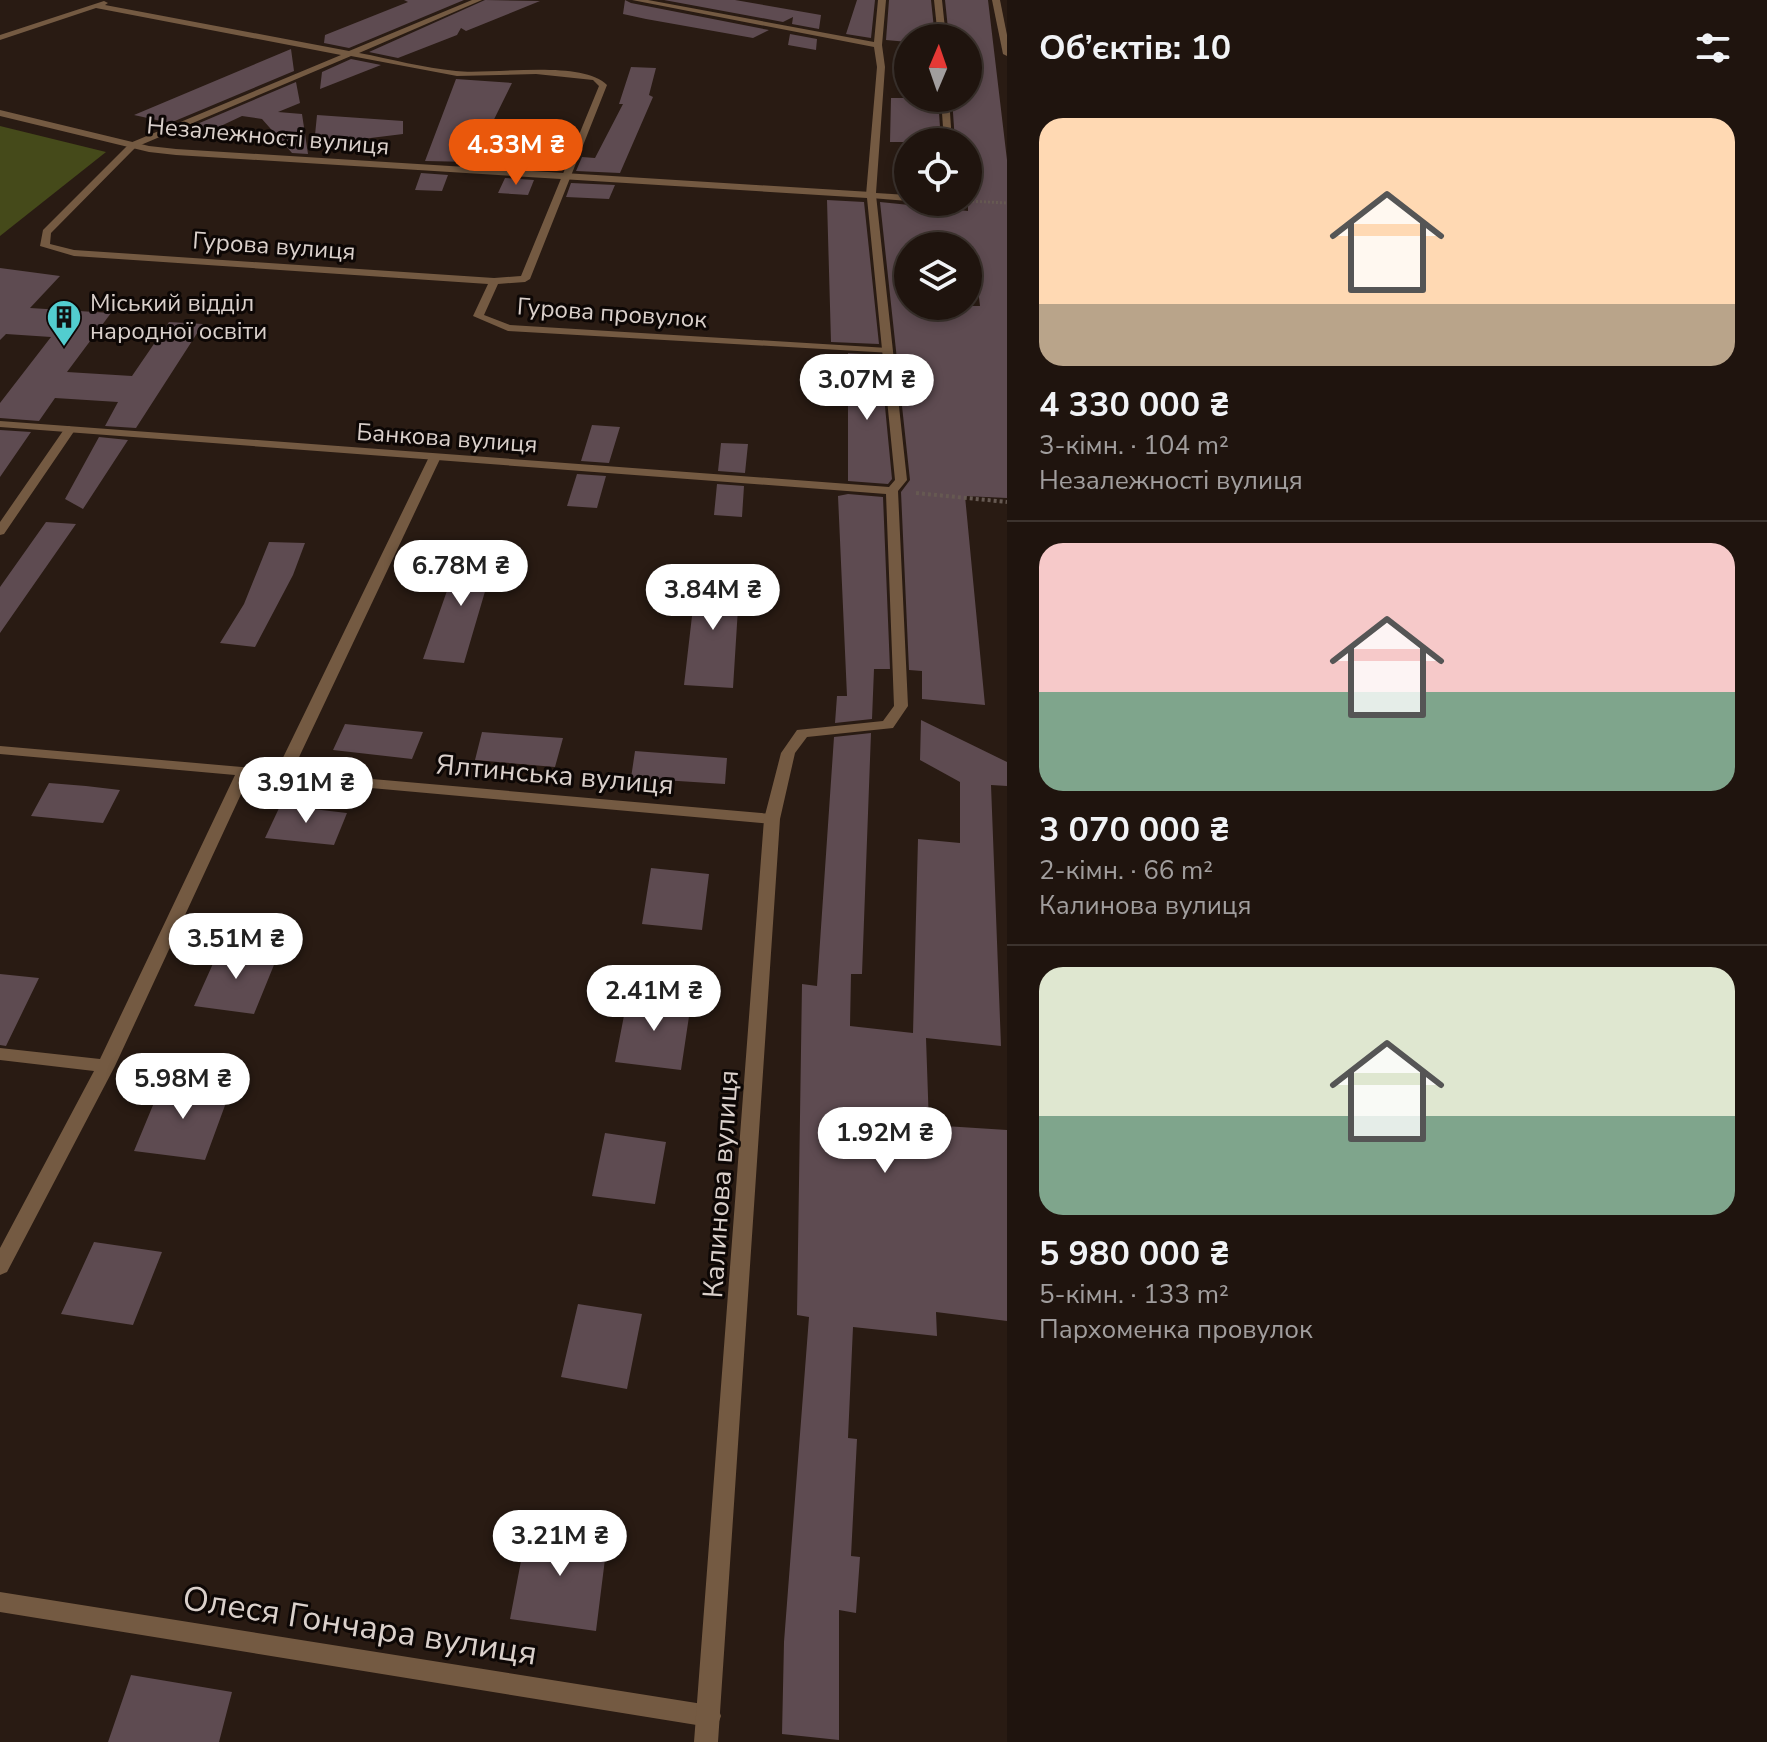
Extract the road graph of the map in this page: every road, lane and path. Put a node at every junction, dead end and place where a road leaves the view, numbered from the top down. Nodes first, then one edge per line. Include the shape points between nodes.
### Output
1 (113, 0) edge
2 (478, 0) edge
3 (636, 0) edge
4 (882, 0) edge
5 (938, 0) edge
6 (996, 0) edge
7 (97, 6) junction
8 (941, 24) edge
9 (0, 38) edge
10 (878, 45) junction
11 (1007, 54) edge
12 (346, 55) junction
13 (0, 113) edge
14 (133, 145) junction
15 (566, 178) junction
16 (871, 195) junction
17 (894, 197) edge
18 (982, 202) edge
19 (1007, 203) edge
20 (494, 281) junction
21 (888, 351) junction
22 (0, 424) edge
23 (69, 430) junction
24 (434, 459) junction
25 (892, 491) junction
26 (1007, 502) edge
27 (0, 531) edge
28 (0, 750) edge
29 (244, 772) junction
30 (282, 776) junction
31 (772, 819) junction
32 (0, 1054) edge
33 (106, 1066) junction
34 (0, 1267) edge
35 (0, 1602) edge
36 (709, 1716) junction
37 (706, 1742) edge

1 - 7 street
2 - 12 street
3 - 10 street
4 - 10 street, Калинова вулиця
5 - 8 street
6 - 11 street
7 - 9 street
7 - 12 street
10 - 16 street, Калинова вулиця via 881,67
12 - 14 street
12 - 15 street, Гурова провулок via 457,74 536,72 595,78 603,85
13 - 14 street, Незалежності вулиця
14 - 15 street, Незалежності вулиця
14 - 20 street, Гурова вулиця via 46,232 45,246
15 - 16 street, Незалежності вулиця
15 - 20 street, Гурова провулок via 525,279
16 - 17 street
16 - 21 street, Калинова вулиця
18 - 19 path
20 - 21 street, Гурова провулок via 478,316 508,328
21 - 25 street, Калинова вулиця via 901,480
22 - 23 street, Банкова вулиця
23 - 24 street, Банкова вулиця
23 - 27 street
24 - 25 street, Банкова вулиця
24 - 30 street
25 - 26 path
25 - 31 street, Калинова вулиця via 901,706 888,725 802,733 788,753
28 - 29 street, Ялтинська вулиця
29 - 30 street, Ялтинська вулиця
29 - 33 street
30 - 31 street, Ялтинська вулиця
31 - 36 street, Калинова вулиця
32 - 33 street
33 - 34 street
35 - 36 street, Олеся Гончара вулиця
36 - 37 street, Калинова вулиця

